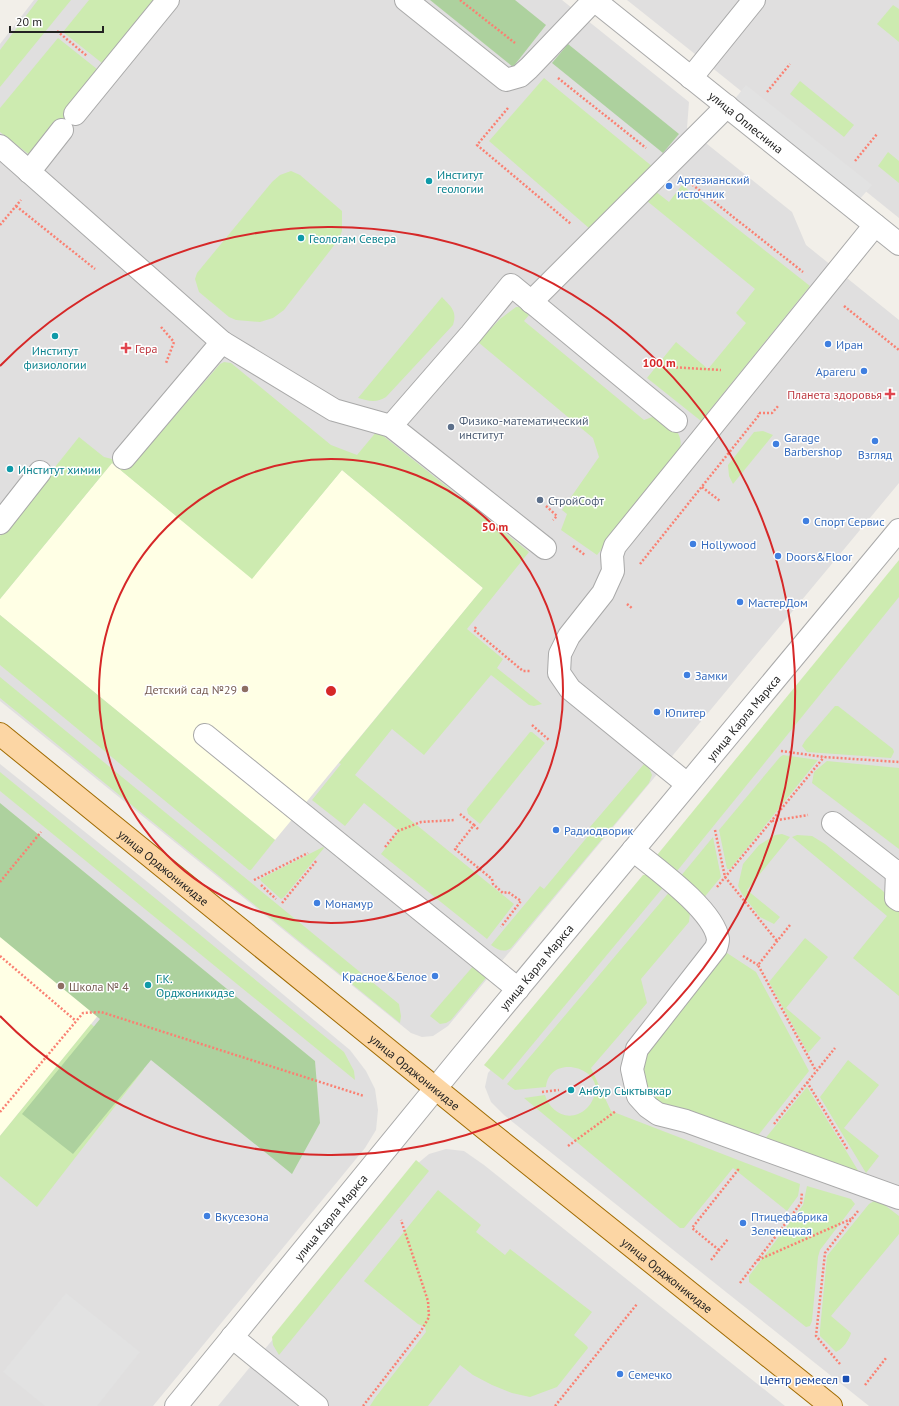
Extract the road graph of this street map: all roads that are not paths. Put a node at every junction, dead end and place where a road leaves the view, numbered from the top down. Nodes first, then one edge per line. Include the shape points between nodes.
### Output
1 (168, 0) edge
2 (406, 0) edge
3 (754, 0) edge
4 (598, 1) edge
5 (691, 78) junction
6 (727, 106) junction
7 (0, 146) edge
8 (29, 172) junction
9 (875, 225) junction
10 (899, 244) edge
11 (531, 302) junction
12 (222, 342) junction
13 (676, 422) dead end
14 (391, 426) junction
15 (124, 458) dead end
16 (40, 472) dead end
17 (0, 523) edge
18 (899, 530) edge
19 (545, 548) dead end
20 (0, 734) edge
21 (205, 735) dead end
22 (687, 784) junction
23 (833, 823) road end
24 (633, 850) junction
25 (898, 872) edge
26 (899, 900) edge
27 (518, 989) junction
28 (436, 1088) junction
29 (899, 1198) edge
30 (232, 1337) junction
31 (176, 1406) edge
32 (317, 1406) edge
33 (831, 1406) edge

1 - 8 street
2 - 4 street via 506,80 520,76
3 - 5 street
4 - 5 street, улица Оплеснина
5 - 6 street, улица Оплеснина
6 - 9 street, улица Оплеснина
6 - 11 street
7 - 8 street
8 - 12 street
9 - 10 street, улица Оплеснина
9 - 22 street via 615,546 612,555 613,571 603,593 569,636 560,654 559,673 570,689
11 - 13 street
11 - 14 street via 511,285
12 - 14 street via 334,410
12 - 15 street
14 - 19 street
16 - 17 street
18 - 22 street, улица Карла Маркса
20 - 28 main road, улица Орджоникидзе
21 - 27 street
22 - 24 street, улица Карла Маркса
23 - 25 street
24 - 27 street, улица Карла Маркса
24 - 29 street via 701,908 715,929 718,940 716,948 637,1049 632,1069 638,1096 658,1114 686,1121
25 - 26 street via 896,898
27 - 28 street, улица Карла Маркса
28 - 30 street, улица Карла Маркса
28 - 33 main road, улица Орджоникидзе
30 - 31 street, улица Карла Маркса
30 - 32 street

